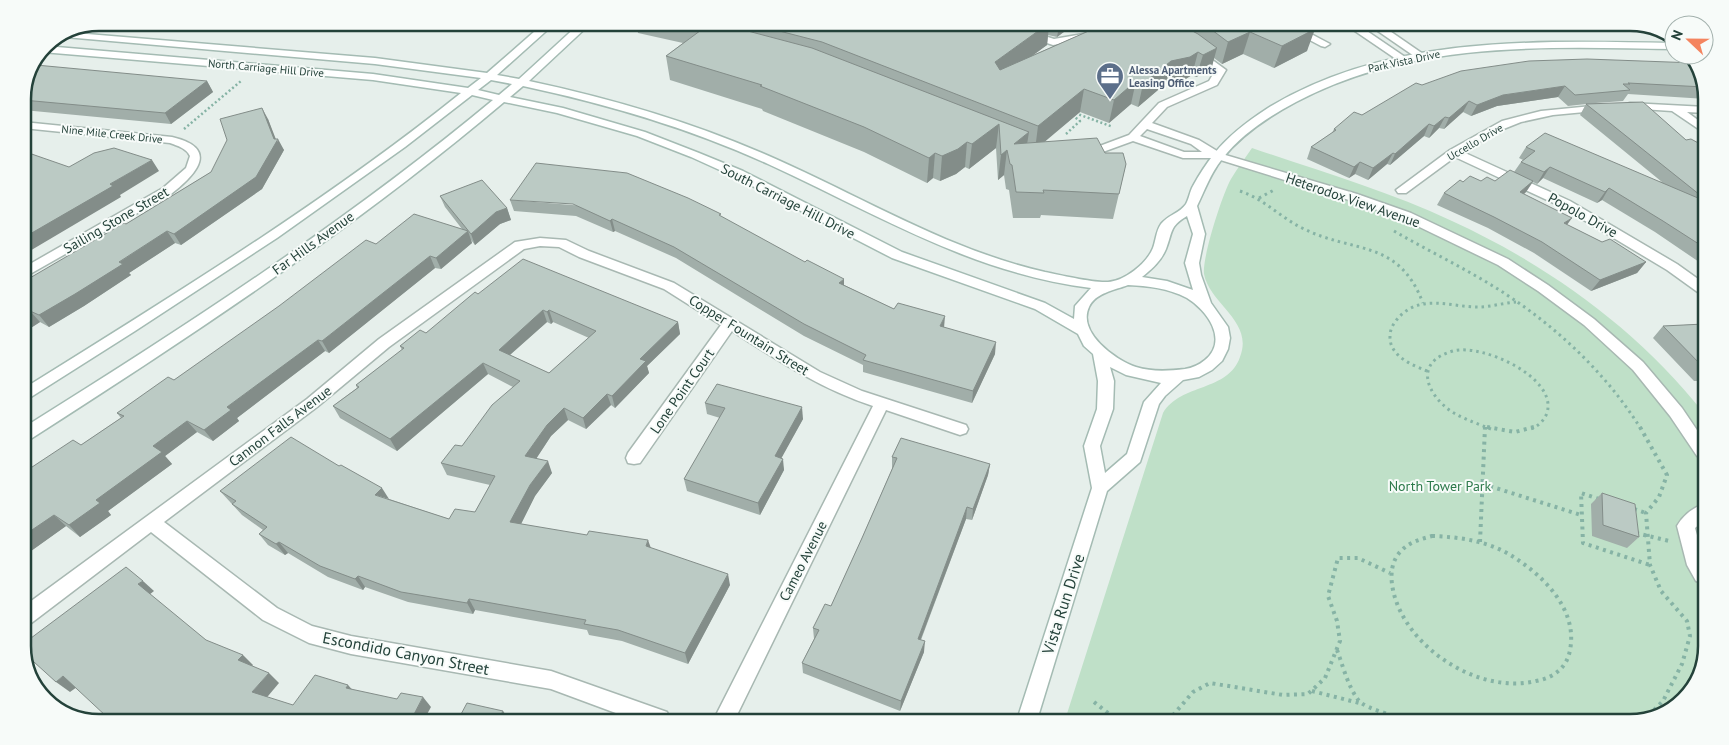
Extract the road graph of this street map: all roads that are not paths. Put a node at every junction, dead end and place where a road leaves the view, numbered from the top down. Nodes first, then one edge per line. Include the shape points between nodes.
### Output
1 (541, 31) edge
2 (578, 31) edge
3 (1020, 31) edge
4 (1298, 31) edge
5 (1360, 31) edge
6 (1383, 31) edge
7 (1099, 33) edge
8 (76, 36) edge
9 (1324, 44) dead end
10 (1664, 46) edge
11 (1189, 48) edge
12 (52, 50) edge
13 (1421, 56) junction
14 (1403, 59) junction
15 (488, 76) junction
16 (505, 79) joint
17 (523, 82) junction
18 (470, 91) junction
19 (487, 95) joint
20 (504, 98) junction
21 (1673, 107) junction
22 (1698, 109) edge
23 (1146, 125) junction
24 (1698, 125) edge
25 (31, 126) edge
26 (1133, 137) junction
27 (1454, 152) junction
28 (196, 155) joint
29 (1077, 156) edge
30 (1218, 156) junction
31 (1402, 190) dead end
32 (1191, 206) junction
33 (540, 242) joint
34 (31, 269) edge
35 (1127, 282) junction
36 (1106, 286) junction
37 (1698, 286) edge
38 (1205, 306) junction
39 (730, 323) junction
40 (1082, 330) junction
41 (1100, 354) junction
42 (1177, 377) junction
43 (31, 391) edge
44 (882, 404) junction
45 (960, 429) dead end
46 (31, 431) edge
47 (1698, 445) edge
48 (634, 458) dead end
49 (1100, 488) junction
50 (1698, 516) edge
51 (152, 522) junction
52 (1698, 568) edge
53 (31, 612) edge
54 (646, 714) edge
55 (727, 714) edge
56 (1029, 714) edge

1 - 15 street, Far Hills Avenue
2 - 17 street, Far Hills Avenue
3 - 7 street via 1053,42
4 - 9 street
5 - 14 street
6 - 13 street
8 - 15 street, North Carriage Hill Drive via 366,60
10 - 13 street, Park Vista Drive via 1525,45
11 - 23 street via 1221,70 1213,83 1163,105
12 - 18 street, North Carriage Hill Drive via 358,75
13 - 14 street, Park Vista Drive
14 - 30 street, Park Vista Drive via 1353,72 1288,100 1252,123
15 - 16 street, North Carriage Hill Drive
15 - 18 street, Far Hills Avenue
16 - 17 street, South Carriage Hill Drive
17 - 20 street, Far Hills Avenue
17 - 36 street, South Carriage Hill Drive via 607,102 698,131 786,168 881,217 954,248 1048,278
18 - 19 street, North Carriage Hill Drive
18 - 43 street, Far Hills Avenue via 266,239
19 - 20 street, South Carriage Hill Drive
20 - 40 street, South Carriage Hill Drive via 611,125 695,155 897,255 1040,306
20 - 46 street, Far Hills Avenue via 424,163 294,258
21 - 22 street, Uccello Drive
21 - 24 street
21 - 27 street, Uccello Drive via 1615,107 1549,113 1507,123
23 - 26 street
23 - 30 street via 1195,142
25 - 28 street, Nine Mile Creek Drive via 172,140 187,145
26 - 29 street via 1115,146
26 - 30 street via 1183,155
27 - 31 street, Uccello Drive
27 - 37 street, Popolo Drive via 1566,204 1672,266
28 - 34 street, Sailing Stone Street via 196,162 188,175 168,191
30 - 32 street, Park Vista Drive via 1197,189
30 - 47 street, Heterodox View Avenue via 1406,216 1502,262 1589,322 1638,366
32 - 35 street, Park Vista Drive via 1167,226 1150,265
32 - 38 street via 1199,234 1192,263
33 - 39 street, Copper Fountain Street via 561,243 669,286
33 - 51 street, Cannon Falls Avenue via 520,245 384,343 312,403
35 - 36 street
35 - 38 street via 1143,281 1169,286
36 - 40 street via 1085,303 1080,313
38 - 42 street via 1221,328 1220,352 1200,370
39 - 44 street, Copper Fountain Street via 815,376
39 - 48 street, Lone Point Court
40 - 41 street via 1088,343
41 - 42 street via 1131,371 1149,376
41 - 49 street, Vista Run Drive via 1106,380 1105,409 1092,446
42 - 49 street via 1152,402 1134,457
44 - 45 street, Copper Fountain Street
44 - 55 street, Cameo Avenue
49 - 56 street, Vista Run Drive
50 - 52 street via 1686,526
51 - 53 street, Cannon Falls Avenue
51 - 54 street, Escondido Canyon Street via 270,614 309,634 351,645 551,680

